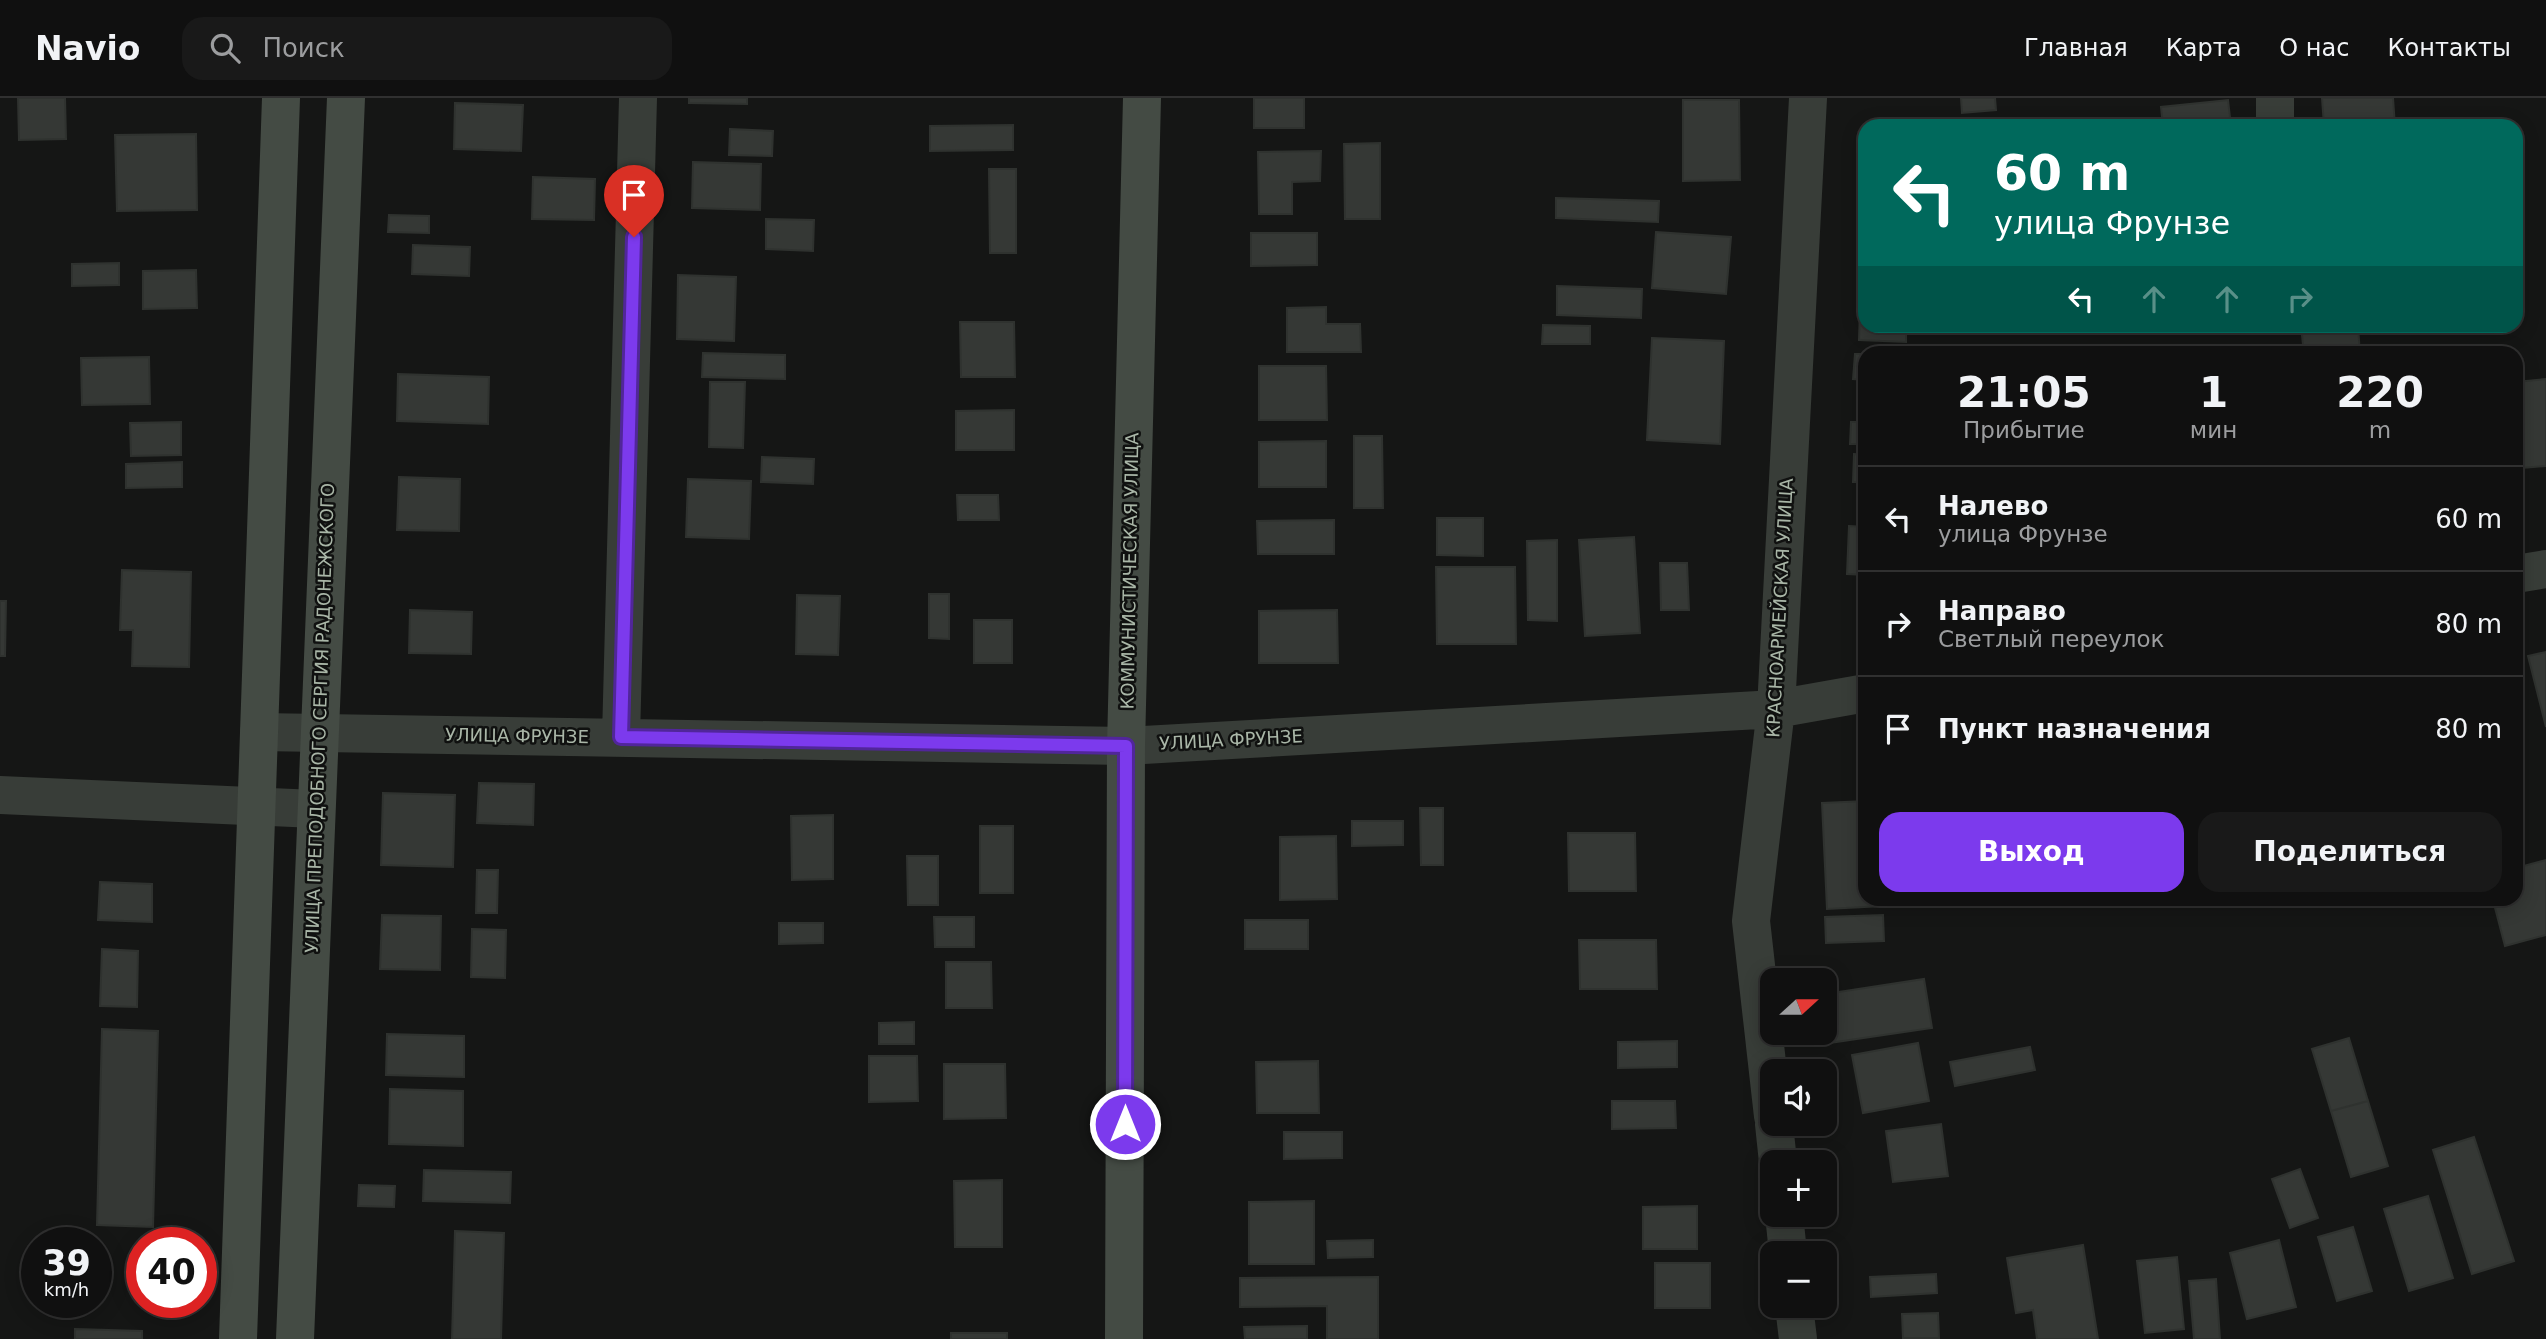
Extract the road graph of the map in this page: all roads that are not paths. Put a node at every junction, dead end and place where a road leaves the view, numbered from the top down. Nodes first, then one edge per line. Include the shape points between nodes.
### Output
1 (281, 98) edge
2 (346, 98) edge
3 (638, 98) edge
4 (1142, 98) edge
5 (1808, 98) edge
6 (2275, 98) edge
7 (2275, 119) edge
8 (2546, 569) edge
9 (2523, 573) edge
10 (1858, 694) edge
11 (1776, 709) junction
12 (259, 732) junction
13 (319, 734) junction
14 (621, 737) junction
15 (1126, 746) junction
16 (0, 796) edge
17 (257, 807) junction
18 (315, 809) junction
19 (1767, 1059) edge
20 (1795, 1318) edge
21 (238, 1339) edge
22 (295, 1339) edge
23 (1124, 1339) edge
24 (1798, 1339) edge

1 - 12 street
2 - 13 street, УЛИЦА ПРЕПОДОБНОГО СЕРГИЯ РАДОНЕЖСКОГО
3 - 14 street
4 - 15 street, КОММУНИСТИЧЕСКАЯ УЛИЦА
5 - 11 street, КРАСНОАРМЕЙСКАЯ УЛИЦА
6 - 7 street
8 - 9 street
10 - 11 street, УЛИЦА ФРУНЗЕ
11 - 15 street, УЛИЦА ФРУНЗЕ
11 - 19 street, КРАСНОАРМЕЙСКАЯ УЛИЦА via 1751,921
12 - 13 street, УЛИЦА ФРУНЗЕ
12 - 17 street
13 - 14 street, УЛИЦА ФРУНЗЕ
13 - 18 street, УЛИЦА ПРЕПОДОБНОГО СЕРГИЯ РАДОНЕЖСКОГО
14 - 15 street, УЛИЦА ФРУНЗЕ
15 - 23 street, КОММУНИСТИЧЕСКАЯ УЛИЦА
16 - 17 street
17 - 18 street
17 - 21 street
18 - 22 street, УЛИЦА ПРЕПОДОБНОГО СЕРГИЯ РАДОНЕЖСКОГО
20 - 24 street

